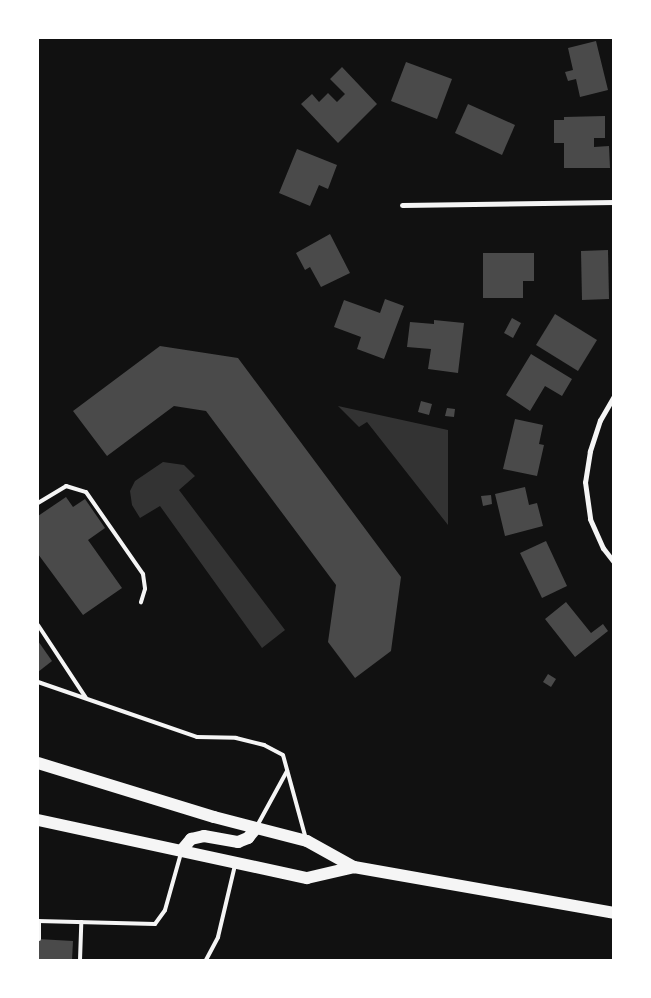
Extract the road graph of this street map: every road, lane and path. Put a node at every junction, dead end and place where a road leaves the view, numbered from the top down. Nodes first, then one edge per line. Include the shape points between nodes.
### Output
1 (614, 202) edge
2 (402, 205) dead end
3 (614, 396) edge
4 (38, 503) edge
5 (614, 562) edge
6 (141, 602) dead end
7 (38, 626) edge
8 (38, 682) edge
9 (86, 698) junction
10 (38, 763) edge
11 (287, 771) junction
12 (38, 820) edge
13 (256, 828) junction
14 (307, 841) junction
15 (181, 851) junction
16 (235, 862) junction
17 (354, 867) junction
18 (614, 912) edge
19 (38, 921) edge
20 (81, 922) junction
21 (38, 939) edge
22 (80, 960) edge
23 (206, 960) edge

1 - 2 street
3 - 5 street via 600,420 585,482 590,519 603,548
4 - 6 lane via 66,486 86,492 143,574 145,589
7 - 9 lane
8 - 9 lane
9 - 11 lane via 197,737 236,738 264,745 283,755
10 - 13 main road
11 - 13 lane
11 - 14 lane
12 - 15 main road
13 - 14 main road
13 - 15 main road via 248,838 238,842 204,836 191,839
14 - 17 main road
15 - 16 main road
15 - 20 lane via 165,910 155,924
16 - 17 main road via 307,878
16 - 23 lane via 218,938
17 - 18 main road
19 - 20 lane
19 - 21 lane
20 - 22 lane

